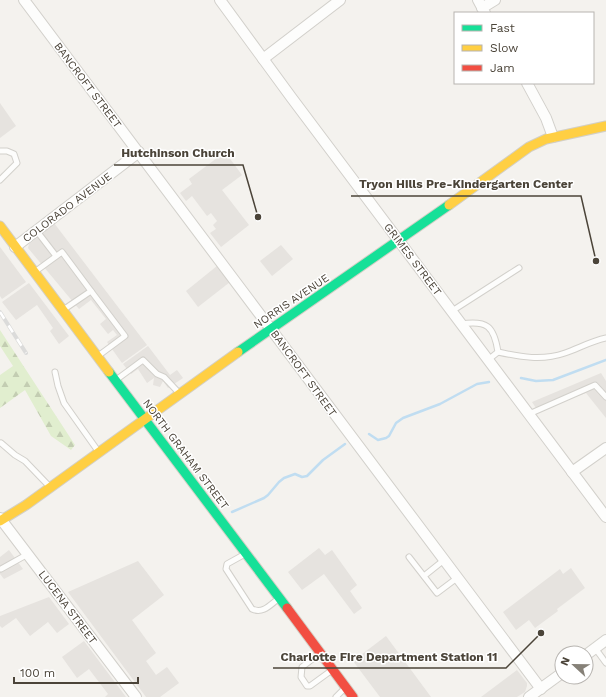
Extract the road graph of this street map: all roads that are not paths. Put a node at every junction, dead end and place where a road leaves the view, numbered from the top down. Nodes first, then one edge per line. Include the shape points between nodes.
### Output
1 (24, 0) edge
2 (220, 0) edge
3 (340, 0) edge
4 (495, 0) edge
5 (482, 7) edge
6 (263, 59) junction
7 (529, 84) edge
8 (606, 126) edge
9 (553, 137) junction
10 (0, 151) edge
11 (138, 152) junction
12 (0, 180) edge
13 (0, 226) edge
14 (36, 230) junction
15 (400, 241) junction
16 (15, 246) junction
17 (56, 256) junction
18 (519, 268) dead end
19 (35, 273) junction
20 (91, 291) junction
21 (63, 310) junction
22 (452, 311) junction
23 (461, 324) junction
24 (271, 328) junction
25 (606, 338) edge
26 (498, 352) junction
27 (97, 356) junction
28 (488, 360) junction
29 (55, 372) dead end
30 (115, 381) junction
31 (180, 393) junction
32 (606, 397) edge
33 (528, 414) junction
34 (144, 419) junction
35 (1, 443) dead end
36 (606, 448) edge
37 (98, 451) junction
38 (572, 472) junction
39 (50, 487) junction
40 (606, 517) edge
41 (1, 520) edge
42 (28, 554) junction
43 (245, 554) junction
44 (409, 557) dead end
45 (444, 560) junction
46 (1, 569) dead end
47 (424, 576) junction
48 (457, 578) junction
49 (279, 598) junction
50 (606, 640) edge
51 (595, 648) joint
52 (320, 653) junction
53 (606, 663) edge
54 (333, 669) junction
55 (554, 679) edge
56 (346, 687) junction
57 (541, 689) junction
58 (136, 697) edge
59 (336, 697) edge
60 (353, 697) edge
61 (529, 697) edge

1 - 11 street, BANCROFT STREET
2 - 6 street, GRIMES STREET
3 - 6 street
4 - 5 street
6 - 15 street, GRIMES STREET
7 - 9 street
8 - 9 street, NORRIS AVENUE
9 - 15 street, NORRIS AVENUE via 529,147
10 - 12 lane via 14,154 17,163
11 - 14 street, COLORADO AVENUE
11 - 24 street, BANCROFT STREET
13 - 16 street, NORTH GRAHAM STREET
14 - 16 street, COLORADO AVENUE
14 - 17 lane
15 - 22 street, GRIMES STREET
15 - 24 street, NORRIS AVENUE
16 - 19 street, NORTH GRAHAM STREET
17 - 19 lane
17 - 20 lane via 62,252
18 - 22 lane
19 - 21 street, NORTH GRAHAM STREET
20 - 21 lane
20 - 27 lane via 125,336
21 - 27 street, NORTH GRAHAM STREET
22 - 23 street, GRIMES STREET
23 - 26 lane via 485,324 492,331
23 - 28 street, GRIMES STREET
24 - 31 street, NORRIS AVENUE
24 - 45 street, BANCROFT STREET
25 - 26 lane via 545,358 529,358
26 - 28 lane
27 - 30 street, NORTH GRAHAM STREET
28 - 33 street, GRIMES STREET
29 - 37 lane via 64,403
30 - 31 lane via 143,360
30 - 34 street, NORTH GRAHAM STREET
31 - 34 street, NORRIS AVENUE
32 - 33 lane via 595,385
33 - 38 street, GRIMES STREET
34 - 37 street, NORRIS AVENUE
34 - 43 street, NORTH GRAHAM STREET
35 - 39 lane via 25,461
36 - 38 street
37 - 39 street, NORRIS AVENUE
38 - 40 street, GRIMES STREET
39 - 41 street, NORRIS AVENUE
41 - 42 street, LUCENA STREET
42 - 46 lane
42 - 58 street, LUCENA STREET
43 - 49 street, NORTH GRAHAM STREET
43 - 49 lane via 227,564 226,569 252,609 263,611
44 - 47 lane
45 - 47 lane
45 - 48 street, BANCROFT STREET
47 - 48 lane via 437,593
48 - 57 street, BANCROFT STREET
49 - 52 street, NORTH GRAHAM STREET
50 - 51 street
51 - 53 lane
52 - 54 street, NORTH GRAHAM STREET
52 - 54 lane via 302,667 300,678 310,686
54 - 56 street, NORTH GRAHAM STREET
55 - 57 street
56 - 59 lane
56 - 60 street, NORTH GRAHAM STREET
57 - 61 street

